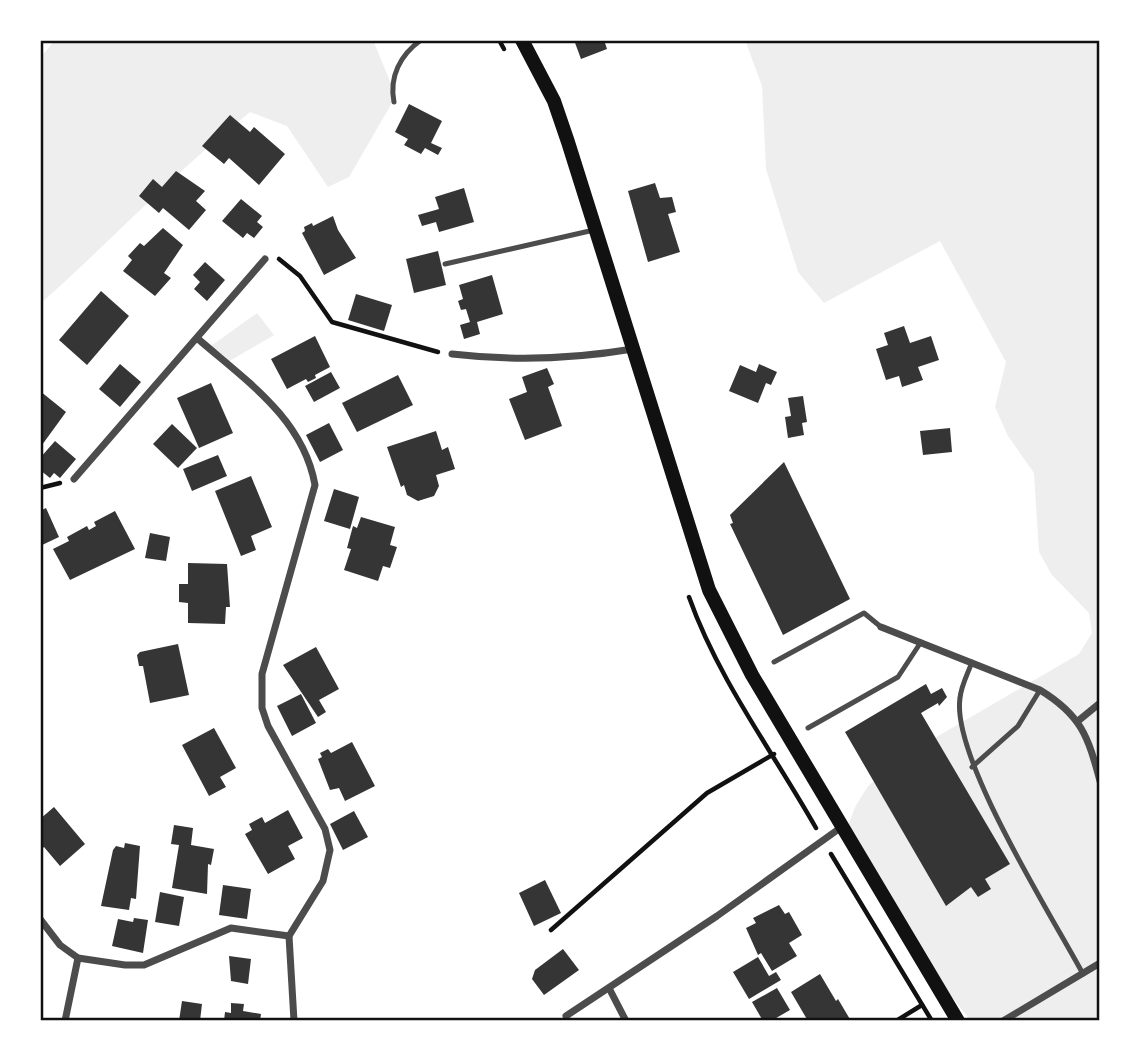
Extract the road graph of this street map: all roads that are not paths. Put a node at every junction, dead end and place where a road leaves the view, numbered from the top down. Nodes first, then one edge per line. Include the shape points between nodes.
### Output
1 (421, 40) edge
2 (522, 40) edge
3 (394, 102) dead end
4 (594, 230) junction
5 (265, 260) road end
6 (445, 264) dead end
7 (197, 338) junction
8 (633, 349) junction
9 (452, 355) road end
10 (74, 479) dead end
11 (881, 627) joint
12 (921, 642) junction
13 (774, 662) dead end
14 (972, 662) junction
15 (1040, 690) junction
16 (1100, 704) edge
17 (1078, 721) junction
18 (808, 728) dead end
19 (972, 767) junction
20 (1100, 781) edge
21 (843, 826) junction
22 (40, 919) edge
23 (289, 936) junction
24 (78, 958) junction
25 (1100, 963) edge
26 (1083, 974) junction
27 (610, 990) junction
28 (566, 1016) dead end
29 (65, 1021) edge
30 (294, 1021) edge
31 (626, 1021) edge
32 (958, 1021) edge
33 (1003, 1021) edge

1 - 3 lane via 393,74
2 - 4 main road via 554,101
4 - 6 lane
4 - 8 main road
5 - 7 street
7 - 10 street
7 - 23 street via 284,417 302,444 315,485 260,692 268,726 325,829 330,850 323,881
8 - 9 street via 518,358
8 - 21 main road via 709,590 752,675
11 - 12 street
11 - 13 lane via 864,613
12 - 14 street
12 - 18 lane via 898,677
14 - 15 street
14 - 19 lane via 960,697 961,724
15 - 17 street
15 - 19 lane via 1018,726
16 - 17 street
17 - 20 street
19 - 26 lane
21 - 27 street
21 - 32 main road
22 - 24 street via 60,945
23 - 24 street via 230,928 144,965
23 - 30 street
24 - 29 street
25 - 26 street
26 - 33 street
27 - 28 street
27 - 31 street

